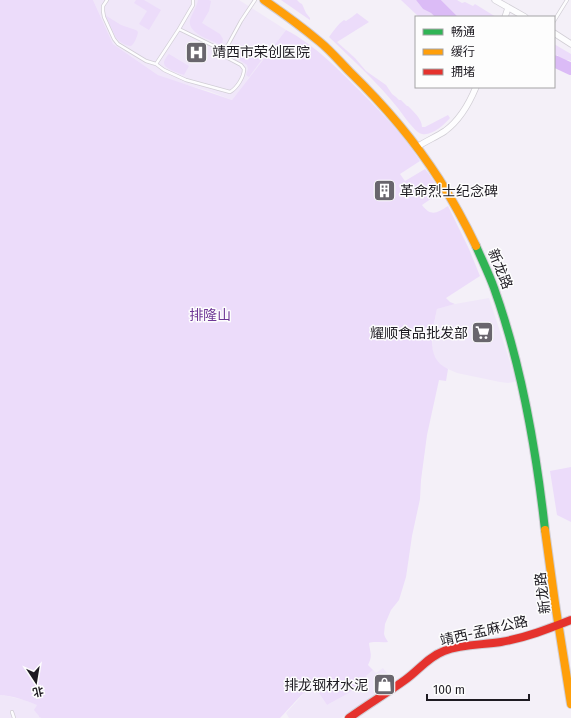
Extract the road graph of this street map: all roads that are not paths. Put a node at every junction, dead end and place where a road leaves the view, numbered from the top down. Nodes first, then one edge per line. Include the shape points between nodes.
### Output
1 (107, 0) edge
2 (193, 0) edge
3 (255, 0) edge
4 (264, 0) edge
5 (270, 0) edge
6 (495, 0) edge
7 (567, 0) edge
8 (508, 8) junction
9 (505, 16) edge
10 (523, 16) edge
11 (555, 19) edge
12 (179, 29) junction
13 (555, 34) edge
14 (571, 44) edge
15 (224, 51) junction
16 (156, 64) junction
17 (476, 88) edge
18 (419, 146) junction
19 (571, 620) edge
20 (558, 625) junction
21 (571, 704) edge
22 (12, 712) dead end
23 (14, 718) edge
24 (349, 718) edge

1 - 16 lane via 103,6 104,17 114,39 118,44
2 - 12 lane via 193,5
3 - 15 lane
4 - 18 main road, 新龙路 via 327,48 384,105
5 - 18 main road, 新龙路 via 330,46 386,103
6 - 8 street
7 - 11 lane
8 - 9 street
8 - 10 street
12 - 15 lane
12 - 16 lane
13 - 14 street
15 - 16 lane via 224,56 244,69 244,74 230,92 186,80
17 - 18 street via 460,117 446,130
18 - 20 main road, 新龙路 via 430,158 466,218 498,292 517,356 542,480 559,610
19 - 20 main road, 靖西-孟麻公路
20 - 21 main road, 新龙路
20 - 24 main road, 靖西-孟麻公路 via 518,638 472,644 440,653
22 - 23 lane

